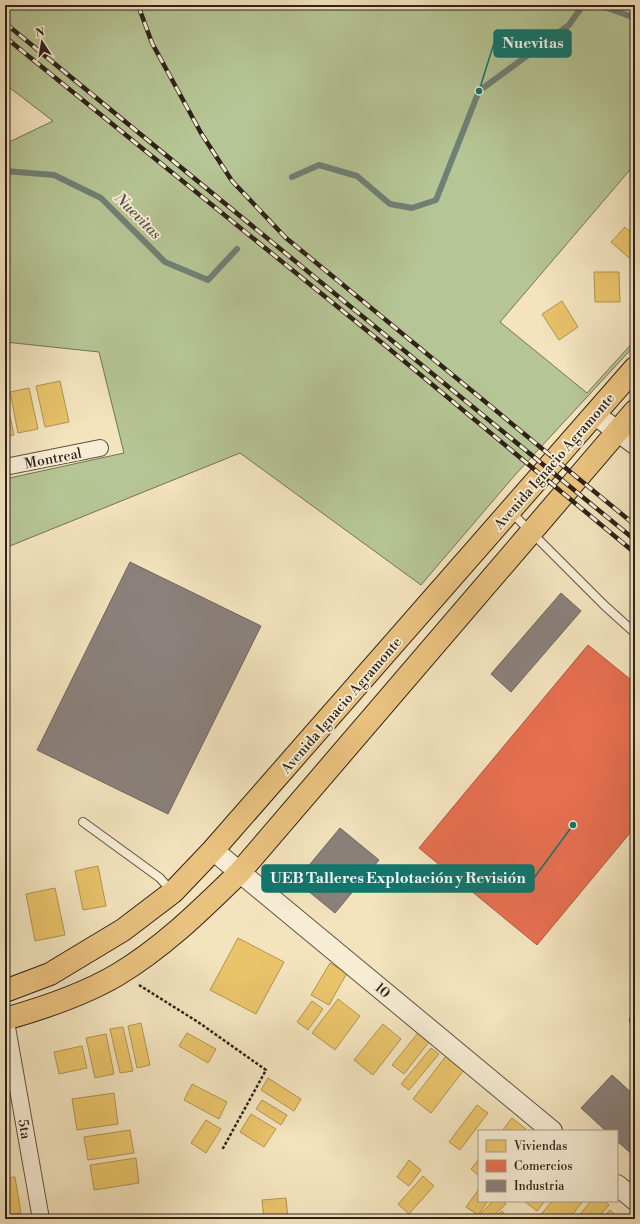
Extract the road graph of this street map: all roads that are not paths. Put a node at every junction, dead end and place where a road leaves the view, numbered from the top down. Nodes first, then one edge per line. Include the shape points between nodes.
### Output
1 (635, 368) edge
2 (635, 411) edge
3 (594, 414) junction
4 (617, 432) junction
5 (635, 444) edge
6 (100, 448) dead end
7 (5, 467) edge
8 (510, 512) junction
9 (532, 532) junction
10 (635, 633) edge
11 (83, 822) dead end
12 (213, 850) junction
13 (240, 872) junction
14 (173, 892) junction
15 (5, 991) edge
16 (5, 1018) edge
17 (551, 1130) edge
18 (618, 1186) edge
19 (635, 1200) edge
20 (41, 1219) edge

1 - 3 main road, Avenida Ignacio Agramonte
2 - 4 main road, Avenida Ignacio Agramonte
3 - 4 street
3 - 8 main road, Avenida Ignacio Agramonte
4 - 5 street
4 - 9 main road, Avenida Ignacio Agramonte
6 - 7 street, Montreal
8 - 9 lane
8 - 12 main road, Avenida Ignacio Agramonte
9 - 10 lane
9 - 13 main road, Avenida Ignacio Agramonte
11 - 14 lane via 160,878
12 - 13 street, 10
12 - 14 main road, Avenida Ignacio Agramonte
13 - 16 main road, Avenida Ignacio Agramonte via 191,920 117,975 61,1002
13 - 17 street, 10
14 - 15 main road, Avenida Ignacio Agramonte via 123,930 84,955 50,974
16 - 20 street, 5ta
18 - 19 street

